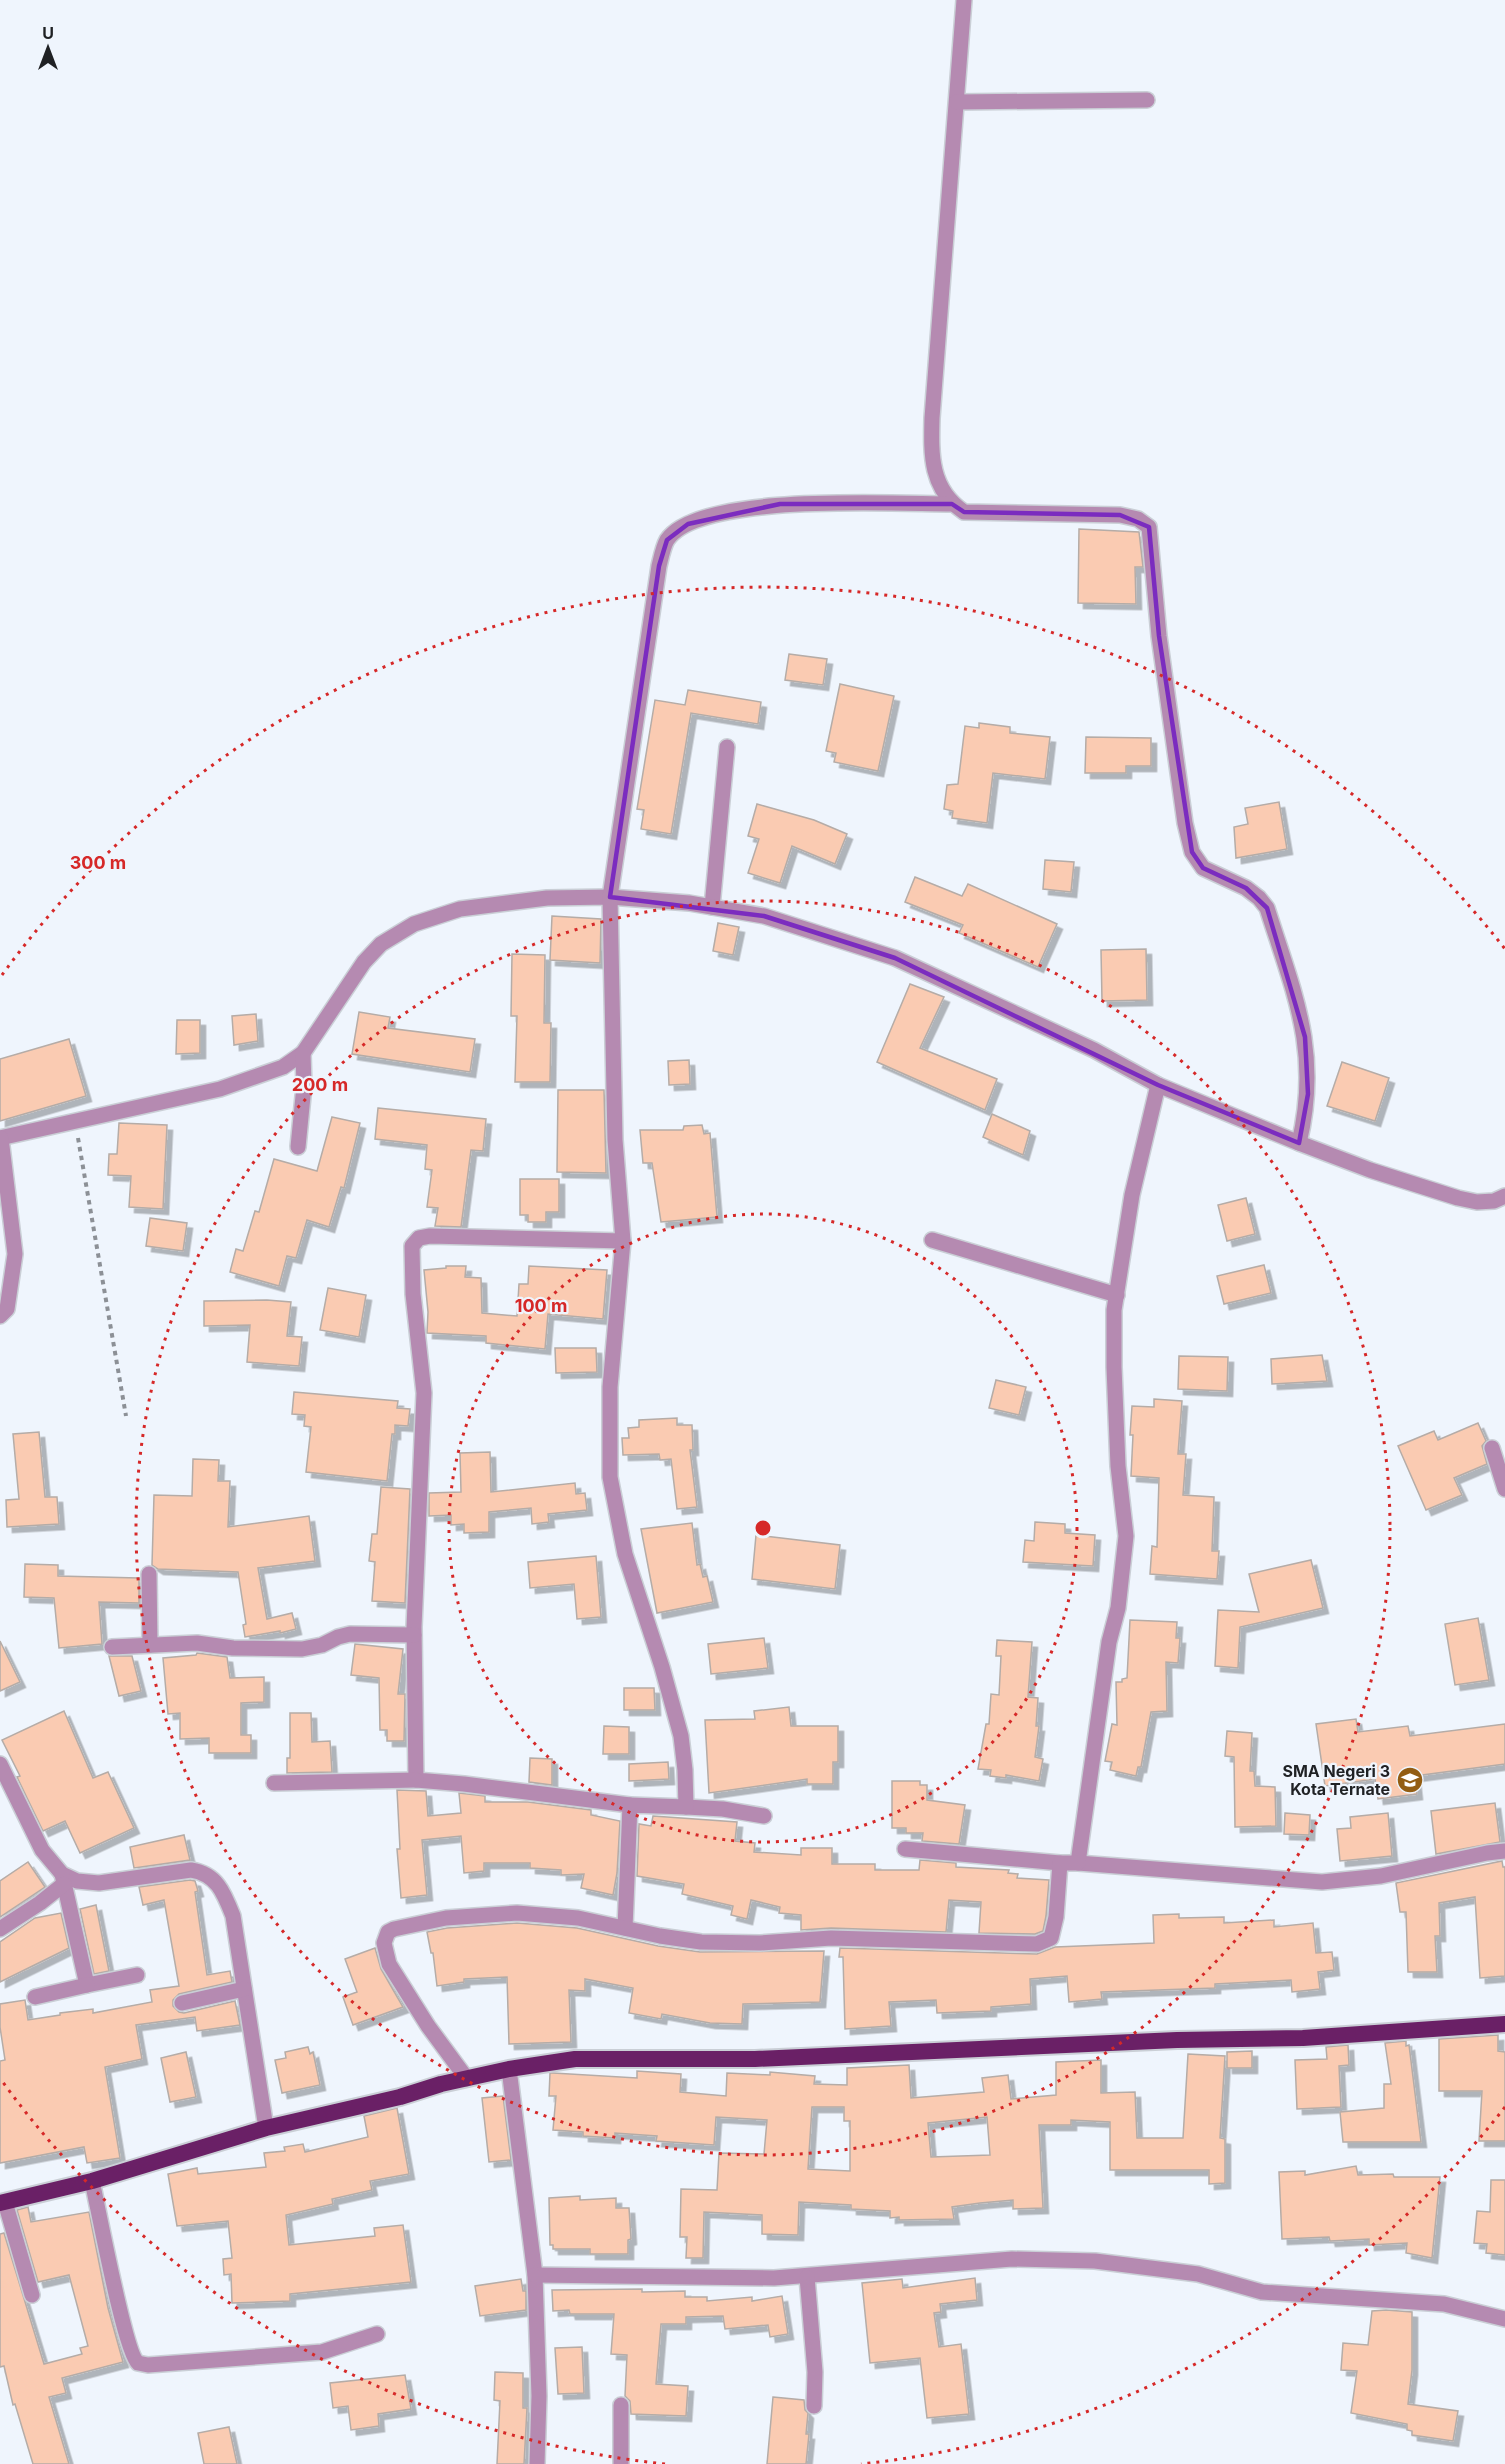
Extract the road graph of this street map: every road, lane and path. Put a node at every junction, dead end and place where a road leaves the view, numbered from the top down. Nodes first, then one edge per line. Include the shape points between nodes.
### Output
1 (964, 0) edge
2 (1147, 100) dead end
3 (957, 102) junction
4 (952, 504) junction
5 (727, 747) dead end
6 (610, 897) junction
7 (712, 907) junction
8 (303, 1053) junction
9 (1158, 1085) junction
10 (75, 1123) junction
11 (0, 1138) edge
12 (1299, 1143) junction
13 (298, 1147) dead end
14 (1505, 1196) edge
15 (932, 1240) dead end
16 (623, 1241) junction
17 (1117, 1295) junction
18 (0, 1316) edge
19 (126, 1416) dead end
20 (1492, 1448) dead end
21 (1505, 1489) edge
22 (149, 1574) dead end
23 (414, 1635) junction
24 (150, 1645) junction
25 (112, 1647) dead end
26 (0, 1764) edge
27 (416, 1780) junction
28 (274, 1783) dead end
29 (630, 1805) junction
30 (686, 1807) junction
31 (764, 1816) dead end
32 (905, 1849) dead end
33 (1505, 1851) edge
34 (1060, 1863) junction
35 (1078, 1863) junction
36 (63, 1879) junction
37 (625, 1928) junction
38 (0, 1929) edge
39 (137, 1975) dead end
40 (87, 1985) junction
41 (244, 1989) junction
42 (35, 1997) dead end
43 (182, 2003) dead end
44 (1505, 2024) edge
45 (509, 2069) junction
46 (467, 2079) junction
47 (266, 2128) junction
48 (92, 2181) junction
49 (2, 2203) edge
50 (535, 2275) junction
51 (807, 2277) junction
52 (32, 2295) dead end
53 (1505, 2319) edge
54 (377, 2334) dead end
55 (621, 2405) dead end
56 (814, 2406) dead end
57 (537, 2464) edge
58 (621, 2464) edge

1 - 3 street
2 - 3 street
3 - 4 street via 931,455 935,472
4 - 6 street via 780,504 719,514 688,524 667,540 658,566
4 - 12 street via 964,512 1120,515 1138,519 1149,527 1159,636 1192,852 1203,868 1246,888 1267,908 1305,1037 1308,1094
5 - 7 street
6 - 7 street
6 - 8 street via 547,898 460,909 414,924 381,944 364,962
6 - 16 street via 615,1140
7 - 9 street via 764,916 895,958 1094,1050
8 - 10 street via 267,1075
8 - 13 street
9 - 12 street
9 - 17 street via 1132,1195
10 - 11 street
10 - 19 path
11 - 18 street via 15,1254 7,1310
12 - 14 street via 1458,1198 1477,1202
15 - 17 street
16 - 23 street via 430,1236 419,1238 412,1246 424,1393
16 - 30 street via 610,1388 610,1477 625,1554 681,1736
17 - 35 street via 1114,1367 1118,1466 1126,1536
20 - 21 street
22 - 24 street
23 - 24 street via 350,1634 302,1649 197,1643
23 - 27 street
24 - 25 street
26 - 36 street via 42,1850
27 - 28 street
27 - 29 street
29 - 30 street
29 - 37 street
30 - 31 street
32 - 34 street
33 - 35 street via 1381,1876 1322,1882
34 - 35 street
34 - 37 street via 1053,1932 1047,1942 1037,1944 831,1938 701,1942
36 - 38 street via 40,1903
36 - 40 street
36 - 41 street via 99,1882 191,1870 209,1875 225,1895 233,1916
37 - 46 street via 578,1918 517,1913 436,1919 402,1925 388,1932 384,1949 389,1964
39 - 40 street
40 - 42 street
41 - 43 street
41 - 47 street
44 - 45 highway via 1303,2038 766,2058 575,2060
45 - 46 highway
45 - 50 street
46 - 47 highway
47 - 48 highway
48 - 49 highway
48 - 54 street via 122,2318 132,2356 138,2363 322,2352
49 - 52 street
50 - 51 street
50 - 57 street
51 - 53 street via 1012,2259 1095,2261 1198,2274 1262,2292 1444,2304
51 - 56 street
55 - 58 street

